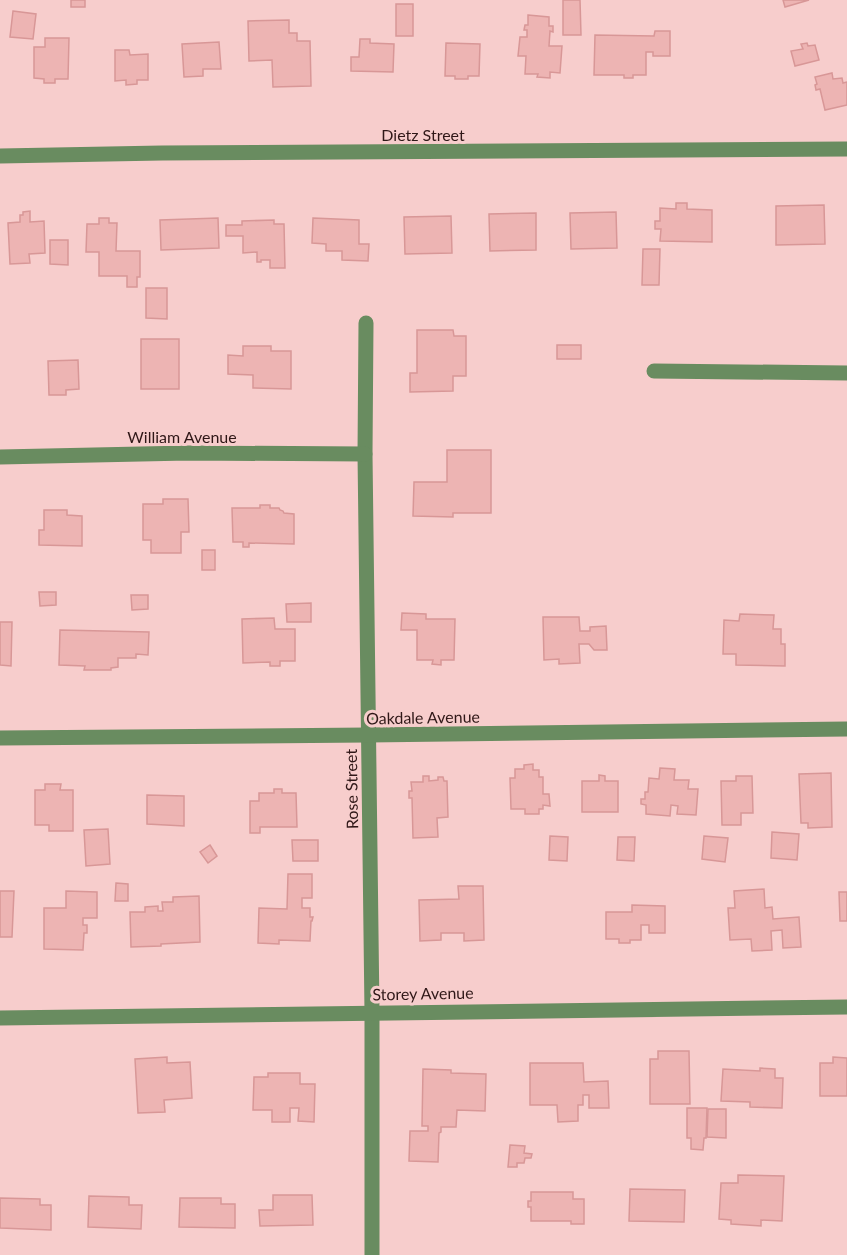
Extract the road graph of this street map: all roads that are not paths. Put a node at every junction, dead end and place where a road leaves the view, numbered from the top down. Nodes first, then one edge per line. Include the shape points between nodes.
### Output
1 (847, 149) edge
2 (0, 156) edge
3 (366, 323) dead end
4 (654, 371) dead end
5 (847, 372) edge
6 (365, 454) junction
7 (0, 457) edge
8 (847, 729) edge
9 (368, 735) junction
10 (0, 738) edge
11 (847, 1007) edge
12 (372, 1012) junction
13 (0, 1018) edge
14 (372, 1255) edge

1 - 2 street, Dietz Street
3 - 6 street, Rose Street
4 - 5 street
6 - 7 street, William Avenue
6 - 9 street, Rose Street
8 - 9 street, Oakdale Avenue
9 - 10 street, Oakdale Avenue
9 - 12 street, Rose Street
11 - 12 street, Storey Avenue
12 - 13 street, Storey Avenue
12 - 14 street, Rose Street

